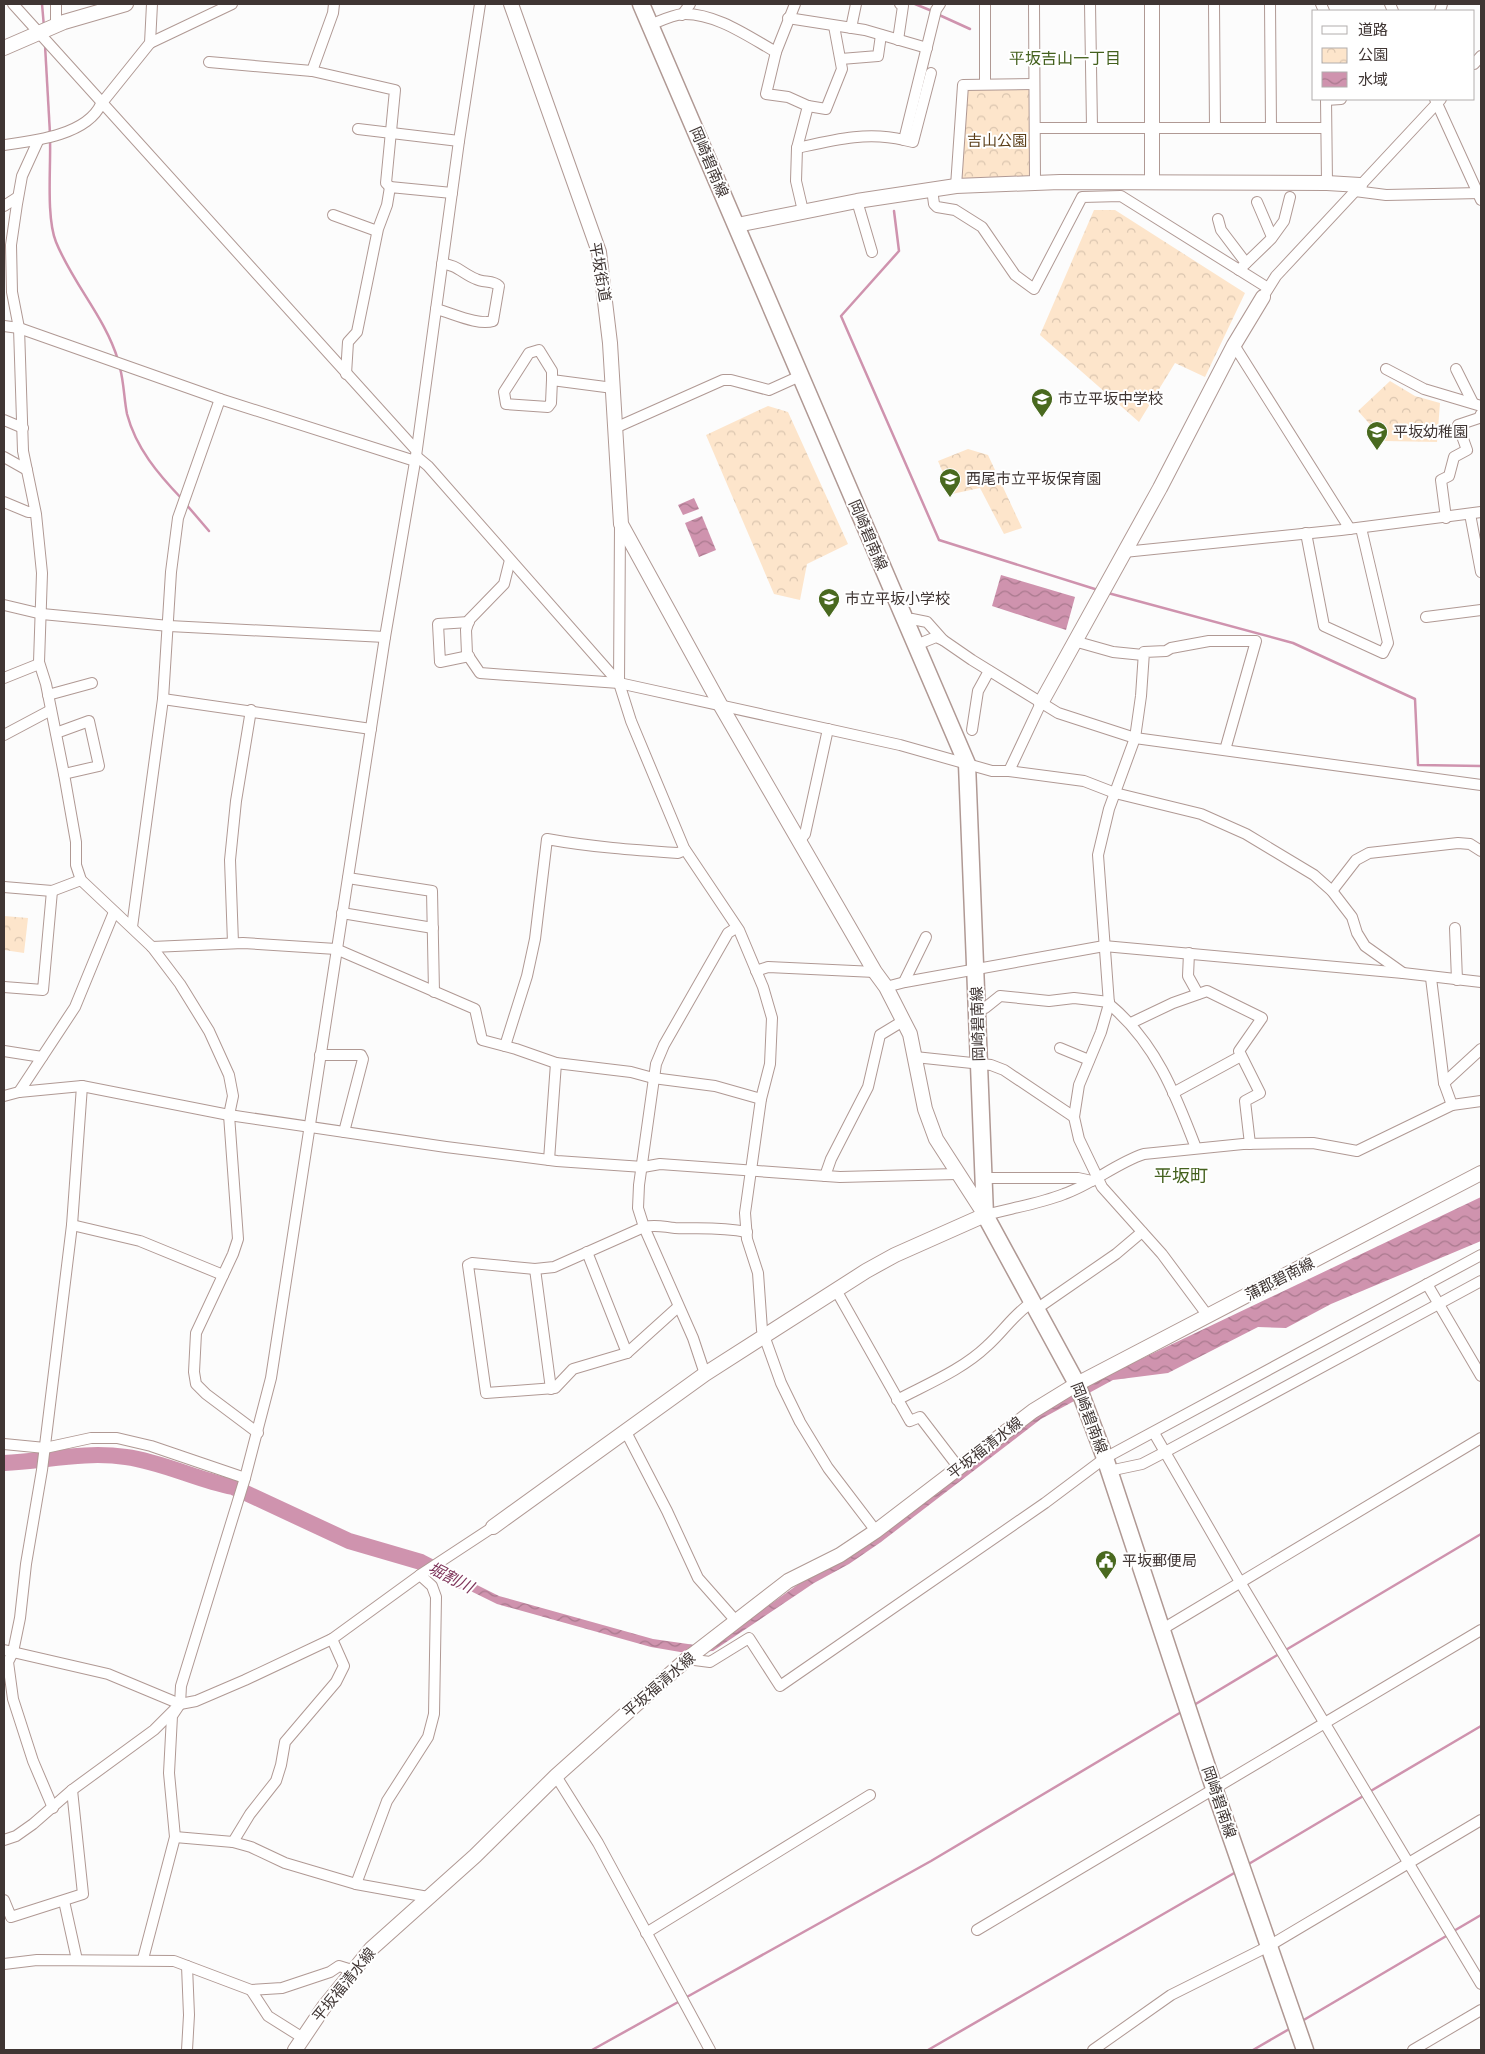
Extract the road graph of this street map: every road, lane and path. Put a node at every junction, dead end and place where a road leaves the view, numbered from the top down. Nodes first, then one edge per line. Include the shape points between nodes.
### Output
1 (13, 4) edge
2 (56, 4) edge
3 (126, 4) edge
4 (152, 4) edge
5 (232, 4) edge
6 (334, 4) edge
7 (480, 4) edge
8 (511, 4) edge
9 (641, 4) edge
10 (690, 4) edge
11 (795, 4) edge
12 (856, 4) edge
13 (903, 4) edge
14 (940, 4) edge
15 (985, 4) edge
16 (1034, 4) edge
17 (1090, 4) edge
18 (1152, 4) edge
19 (1214, 4) edge
20 (1270, 4) edge
21 (682, 15) junction
22 (788, 18) junction
23 (56, 25) junction
24 (650, 25) junction
25 (834, 26) junction
26 (851, 28) junction
27 (38, 32) junction
28 (881, 35) junction
29 (898, 40) junction
30 (150, 43) junction
31 (4, 48) edge
32 (927, 48) junction
33 (776, 52) junction
34 (841, 60) junction
35 (209, 62) dead end
36 (312, 71) junction
37 (985, 84) junction
38 (1034, 84) junction
39 (1326, 100) edge
40 (1437, 100) edge
41 (101, 104) junction
42 (808, 106) junction
43 (1092, 127) junction
44 (1153, 127) junction
45 (1035, 128) junction
46 (1215, 128) junction
47 (1271, 128) junction
48 (1326, 128) junction
49 (358, 129) dead end
50 (392, 133) junction
51 (38, 141) junction
52 (459, 141) junction
53 (4, 145) edge
54 (797, 148) junction
55 (1035, 182) junction
56 (1152, 182) junction
57 (1327, 183) junction
58 (956, 186) junction
59 (390, 187) junction
60 (1358, 188) junction
61 (932, 190) junction
62 (452, 193) junction
63 (1480, 195) edge
64 (1290, 196) dead end
65 (18, 197) junction
66 (857, 201) junction
67 (1257, 202) dead end
68 (4, 206) edge
69 (803, 211) junction
70 (333, 215) dead end
71 (1218, 219) dead end
72 (737, 225) junction
73 (377, 231) junction
74 (1272, 237) junction
75 (872, 252) dead end
76 (442, 264) junction
77 (1243, 267) junction
78 (1266, 292) junction
79 (436, 309) junction
80 (4, 326) edge
81 (19, 328) junction
82 (1234, 345) junction
83 (1386, 368) dead end
84 (1456, 369) dead end
85 (346, 374) junction
86 (800, 376) junction
87 (552, 380) junction
88 (612, 388) junction
89 (220, 398) junction
90 (1477, 405) edge
91 (1481, 414) edge
92 (4, 420) edge
93 (23, 428) junction
94 (615, 428) junction
95 (416, 456) junction
96 (4, 458) edge
97 (27, 470) junction
98 (4, 502) edge
99 (35, 512) junction
100 (1481, 512) edge
101 (1470, 514) junction
102 (1446, 518) junction
103 (620, 524) junction
104 (1361, 528) junction
105 (1350, 529) junction
106 (1306, 533) junction
107 (1124, 552) junction
108 (510, 560) junction
109 (1481, 572) edge
110 (4, 605) edge
111 (1481, 610) edge
112 (42, 614) junction
113 (1426, 617) dead end
114 (906, 621) junction
115 (469, 622) junction
116 (169, 626) junction
117 (385, 637) junction
118 (943, 640) junction
119 (1074, 641) junction
120 (916, 645) junction
121 (469, 656) junction
122 (1143, 656) junction
123 (40, 664) junction
124 (989, 671) junction
125 (4, 678) edge
126 (92, 683) dead end
127 (619, 683) junction
128 (48, 695) junction
129 (163, 699) junction
130 (1041, 703) junction
131 (721, 706) junction
132 (51, 710) junction
133 (251, 710) junction
134 (371, 729) junction
135 (828, 729) junction
136 (972, 730) dead end
137 (56, 733) junction
138 (4, 735) edge
139 (1135, 738) junction
140 (1225, 750) junction
141 (967, 764) junction
142 (1009, 771) junction
143 (64, 774) junction
144 (1481, 785) edge
145 (1115, 793) junction
146 (800, 840) junction
147 (685, 850) junction
148 (1481, 851) edge
149 (348, 878) junction
150 (81, 880) junction
151 (4, 887) edge
152 (52, 891) junction
153 (1332, 891) junction
154 (114, 912) junction
155 (342, 913) junction
156 (132, 927) junction
157 (433, 928) junction
158 (736, 928) junction
159 (1455, 928) dead end
160 (926, 938) dead end
161 (233, 943) junction
162 (152, 946) junction
163 (1104, 946) junction
164 (336, 949) junction
165 (1189, 953) junction
166 (976, 969) junction
167 (756, 971) junction
168 (875, 972) junction
169 (1403, 973) junction
170 (1431, 978) junction
171 (1457, 980) junction
172 (904, 982) junction
173 (1481, 982) edge
174 (4, 987) edge
175 (886, 988) junction
176 (434, 992) junction
177 (1198, 994) junction
178 (1109, 1003) junction
179 (977, 1008) junction
180 (903, 1021) junction
181 (1131, 1023) junction
182 (505, 1046) junction
183 (1060, 1048) dead end
184 (1481, 1049) edge
185 (4, 1050) edge
186 (320, 1055) junction
187 (1241, 1056) junction
188 (42, 1057) junction
189 (915, 1057) junction
190 (1089, 1060) junction
191 (556, 1063) junction
192 (979, 1063) junction
193 (653, 1078) junction
194 (1444, 1083) junction
195 (82, 1086) junction
196 (19, 1092) junction
197 (1173, 1093) junction
198 (4, 1096) edge
199 (761, 1099) junction
200 (1481, 1101) edge
201 (1452, 1105) junction
202 (229, 1115) junction
203 (1074, 1117) junction
204 (309, 1127) junction
205 (344, 1132) junction
206 (1250, 1144) junction
207 (1196, 1148) junction
208 (549, 1160) junction
209 (642, 1167) junction
210 (750, 1170) junction
211 (1481, 1173) edge
212 (957, 1174) junction
213 (825, 1176) junction
214 (982, 1178) junction
215 (1095, 1180) junction
216 (985, 1215) junction
217 (72, 1225) junction
218 (644, 1227) junction
219 (746, 1232) junction
220 (1142, 1232) junction
221 (587, 1252) junction
222 (1481, 1255) edge
223 (535, 1269) junction
224 (223, 1275) junction
225 (1481, 1281) edge
226 (1426, 1284) junction
227 (836, 1290) junction
228 (1439, 1305) junction
229 (1033, 1306) junction
230 (678, 1307) junction
231 (1208, 1316) junction
232 (764, 1336) junction
233 (627, 1353) junction
234 (705, 1374) junction
235 (1481, 1376) edge
236 (551, 1389) junction
237 (1079, 1389) junction
238 (897, 1400) junction
239 (626, 1432) junction
240 (258, 1433) junction
241 (1154, 1433) junction
242 (1481, 1438) edge
243 (4, 1444) edge
244 (44, 1448) junction
245 (1165, 1452) junction
246 (1107, 1464) junction
247 (959, 1468) junction
248 (245, 1478) junction
249 (493, 1527) joint
250 (876, 1531) junction
251 (420, 1575) junction
252 (1240, 1582) junction
253 (736, 1621) junction
254 (1161, 1630) junction
255 (1481, 1630) edge
256 (332, 1639) junction
257 (8, 1651) edge
258 (687, 1659) junction
259 (180, 1704) junction
260 (1324, 1723) junction
261 (556, 1776) junction
262 (1214, 1788) junction
263 (72, 1790) junction
264 (870, 1795) dead end
265 (53, 1808) junction
266 (1481, 1820) edge
267 (175, 1836) junction
268 (4, 1840) edge
269 (233, 1842) junction
270 (1409, 1863) junction
271 (356, 1884) junction
272 (428, 1897) junction
273 (4, 1900) edge
274 (64, 1901) junction
275 (978, 1930) dead end
276 (646, 1933) junction
277 (1269, 1946) junction
278 (143, 1959) junction
279 (77, 1960) junction
280 (4, 1964) edge
281 (187, 1966) junction
282 (352, 1970) junction
283 (1481, 1984) edge
284 (251, 1990) junction
285 (1481, 2010) edge
286 (303, 2038) junction
287 (187, 2050) edge
288 (295, 2050) edge
289 (710, 2050) edge
290 (1093, 2050) edge
291 (1305, 2050) edge
292 (1413, 2050) edge

1 - 27 street
2 - 23 street
3 - 23 street
4 - 30 street
5 - 30 street
6 - 36 street
7 - 52 street
8 - 88 street, 平坂街道 via 599,252
9 - 24 main road, 岡崎碧南線
10 - 21 street
11 - 22 street
12 - 26 street
13 - 29 street
14 - 32 street
15 - 37 street
16 - 38 street
17 - 43 street
18 - 44 street
19 - 46 street
20 - 47 street
21 - 24 street
21 - 33 street via 721,22
22 - 25 street
22 - 33 street
23 - 27 street
24 - 72 main road, 岡崎碧南線
25 - 26 street
25 - 34 street
26 - 28 street
27 - 31 street
27 - 41 street
28 - 29 street
28 - 34 street via 878,56
29 - 32 street
30 - 41 street
32 - 54 street via 925,78 907,141 884,135 867,135
33 - 42 street via 766,94 788,97
34 - 42 street via 842,69 826,109
35 - 36 street
36 - 50 street via 395,90
37 - 38 street
37 - 58 street via 963,85
38 - 45 street
39 - 48 street
40 - 60 street
40 - 63 street
41 - 51 street via 97,113 68,132
41 - 85 street
42 - 54 street
43 - 44 street
43 - 45 street
44 - 46 street
44 - 56 street
45 - 55 street
46 - 47 street
47 - 48 street
48 - 57 street
49 - 50 street
50 - 52 street
50 - 59 street via 386,183
51 - 53 street
51 - 65 street via 22,176
52 - 62 street
54 - 69 street via 796,180
55 - 56 street
55 - 58 street
56 - 57 street
57 - 60 street
58 - 61 street
59 - 62 street
59 - 73 street
60 - 63 street via 1386,194
60 - 78 street via 1276,276
61 - 66 street
61 - 77 street via 937,207 954,210 982,227 1015,275 1034,290 1082,197 1121,196
62 - 76 street
64 - 74 street via 1284,221
65 - 68 street
65 - 81 street via 11,245 12,292
66 - 69 street
66 - 75 street
67 - 74 street
69 - 72 street
70 - 73 street
71 - 77 street
72 - 86 main road, 岡崎碧南線
73 - 85 street via 357,332 348,342
74 - 77 street
76 - 79 street
76 - 79 street via 450,264 476,280 499,286 491,322 480,323
77 - 78 street
78 - 82 street
79 - 95 street
80 - 81 street
81 - 89 street
81 - 93 street
82 - 105 street
82 - 107 street
83 - 90 street via 1424,389
84 - 90 street
85 - 95 street
86 - 94 street via 770,390 723,380
86 - 114 main road, 岡崎碧南線
87 - 87 street via 548,407 506,404 504,392 529,353 539,350 552,371
87 - 88 street
88 - 94 street, 平坂街道
89 - 95 street
89 - 116 street via 178,518
91 - 102 street via 1458,425 1467,450 1454,457 1449,476 1441,480
92 - 93 street
93 - 97 street
94 - 103 street, 平坂街道
95 - 108 street
95 - 117 street
96 - 97 street
97 - 99 street
98 - 99 street
99 - 112 street via 42,573
100 - 101 street
101 - 102 street
101 - 109 street
102 - 104 street
103 - 127 street
103 - 131 street
104 - 105 street
104 - 106 street via 1388,643 1383,653 1324,626
105 - 106 street
106 - 107 street
107 - 119 street
108 - 115 street via 504,584
108 - 127 street
110 - 112 street
111 - 113 street
112 - 116 street
112 - 123 street
114 - 118 street via 927,622
114 - 120 main road, 岡崎碧南線
115 - 121 street via 466,630
115 - 121 street via 438,624 440,662
116 - 117 street
116 - 129 street
117 - 134 street
118 - 120 street via 936,637
118 - 124 street
119 - 122 street
119 - 130 street
120 - 141 main road, 岡崎碧南線
121 - 127 street via 480,673
122 - 139 street
122 - 140 street via 1144,652 1166,651 1210,640 1256,641
123 - 125 street
123 - 128 street
124 - 130 street
124 - 136 street via 978,691
126 - 128 street
127 - 131 street
127 - 147 street via 631,721
128 - 132 street
129 - 133 street
129 - 156 street
130 - 139 street via 1058,714
130 - 142 street
131 - 135 street
131 - 146 street
132 - 137 street
132 - 138 street
133 - 134 street
133 - 161 street via 230,860
134 - 149 street
135 - 141 street
135 - 146 street via 805,834
137 - 143 street
137 - 143 street via 89,722 99,766
139 - 140 street
139 - 145 street
140 - 144 street
141 - 142 street via 992,771
141 - 166 main road, 岡崎碧南線
142 - 145 street via 1084,781
143 - 150 street
145 - 153 street via 1201,814 1234,828 1290,858
145 - 163 street via 1098,855
146 - 168 street
147 - 158 street
147 - 182 street via 678,853 606,848 547,839 535,939
148 - 153 street via 1470,844 1458,843 1369,854 1356,860
149 - 155 street
149 - 157 street via 432,891
150 - 152 street
150 - 154 street
151 - 152 street
152 - 174 street via 43,990
153 - 169 street via 1352,917 1365,946
154 - 156 street
154 - 188 street via 75,1007
155 - 157 street
155 - 164 street
156 - 162 street
157 - 176 street
158 - 167 street
158 - 193 street via 728,933 668,1036
159 - 171 street
160 - 172 street
161 - 162 street
161 - 164 street
162 - 202 street via 171,969 209,1032 230,1075 233,1096
163 - 165 street
163 - 166 street
163 - 178 street
164 - 176 street
164 - 186 street
165 - 169 street
165 - 177 street via 1188,976
166 - 172 street
166 - 179 main road, 岡崎碧南線
167 - 168 street via 768,967
167 - 199 street via 772,1018 770,1064
168 - 175 street
169 - 170 street
170 - 171 street
170 - 194 street
171 - 173 street
172 - 175 street
175 - 180 street
176 - 182 street via 475,1009 482,1040
177 - 181 street
177 - 187 street via 1210,992 1262,1018 1240,1047
178 - 179 street via 1074,998 1049,1001 1000,996 985,1008
178 - 181 street
178 - 190 street
179 - 192 main road, 岡崎碧南線
180 - 189 street via 910,1034
180 - 213 street via 880,1035 868,1088
181 - 197 street via 1149,1048
182 - 191 street
183 - 190 street
184 - 194 street
185 - 188 street
186 - 204 street
186 - 205 street via 361,1055 363,1060
187 - 197 street
187 - 206 street via 1260,1093 1245,1101
188 - 196 street
189 - 192 street
189 - 212 street via 929,1123
190 - 203 street via 1079,1085
191 - 193 street via 631,1072
191 - 208 street
192 - 203 street via 1004,1070
192 - 214 main road, 岡崎碧南線
193 - 199 street via 715,1086
193 - 209 street
194 - 201 street
195 - 196 street
195 - 202 street
195 - 217 street
196 - 198 street
197 - 207 street
199 - 210 street
200 - 201 street
201 - 206 street via 1357,1151 1313,1143
202 - 204 street
202 - 224 street via 238,1239
203 - 215 street
204 - 205 street
204 - 240 street via 271,1378
205 - 208 street
206 - 207 street
207 - 215 street via 1138,1156
208 - 209 street
209 - 210 street via 660,1164
209 - 218 street via 638,1208
210 - 213 street
210 - 219 street via 744,1212
211 - 231 street, 蒲郡碧南線
212 - 213 street
212 - 216 street
214 - 215 street
214 - 216 main road, 岡崎碧南線
215 - 216 street via 1064,1195
215 - 220 street
216 - 227 street via 895,1255
216 - 229 main road, 岡崎碧南線
217 - 224 street via 140,1241
217 - 244 street
218 - 219 street via 655,1224 673,1228 723,1227
218 - 221 street
218 - 230 street
219 - 232 street via 758,1273
220 - 229 street via 1116,1254
220 - 231 street
221 - 223 street via 554,1268
221 - 233 street
222 - 226 street
223 - 236 street
223 - 236 street via 468,1265 486,1393
224 - 240 street via 196,1333 196,1384
225 - 228 street
226 - 228 street
226 - 241 street
227 - 232 street
227 - 238 street
228 - 235 street
228 - 245 street
229 - 237 main road, 岡崎碧南線
229 - 238 street via 1012,1318 987,1347 963,1364
230 - 233 street
230 - 234 street
231 - 237 street, 蒲郡碧南線
232 - 234 street
232 - 250 street via 800,1422 828,1468
233 - 236 street via 573,1369
234 - 239 street
237 - 246 main road, 岡崎碧南線
237 - 247 street, 平坂福清水線 via 1033,1410
238 - 247 street via 910,1420 920,1417
239 - 249 street
239 - 253 street via 698,1578
240 - 248 street
241 - 245 street
241 - 246 street
242 - 252 street
243 - 244 street
244 - 248 street via 91,1438 117,1438 151,1446
244 - 257 street
245 - 246 street via 1142,1464
245 - 252 street
246 - 254 main road, 岡崎碧南線
246 - 258 street via 1045,1503 780,1686 748,1638 710,1662
247 - 250 street, 平坂福清水線
248 - 259 street via 182,1686
249 - 251 street
250 - 253 street, 平坂福清水線 via 840,1555 788,1581
251 - 256 street
251 - 271 street via 432,1586 436,1597 434,1714 428,1737 387,1801
252 - 254 street
252 - 260 street
253 - 258 street, 平坂福清水線
254 - 262 main road, 岡崎碧南線
255 - 260 street
256 - 259 street via 196,1701
256 - 269 street via 344,1666 336,1682 285,1742 276,1781
257 - 259 street via 108,1674
257 - 265 street via 12,1699
258 - 261 street, 平坂福清水線
259 - 263 street via 154,1730
259 - 267 street via 172,1716 169,1773
260 - 262 street
260 - 270 street
261 - 272 street, 平坂福清水線
261 - 276 street via 598,1843
262 - 275 street
262 - 277 main road, 岡崎碧南線
263 - 265 street
263 - 274 street via 83,1894
264 - 276 street
265 - 268 street via 16,1836
266 - 270 street
267 - 269 street
267 - 278 street
269 - 271 street via 251,1846 285,1863
270 - 277 street
270 - 283 street
271 - 272 street
272 - 282 street, 平坂福清水線
273 - 274 street via 11,1917
274 - 279 street
276 - 289 street
277 - 290 street via 1171,1995
277 - 291 main road, 岡崎碧南線
278 - 279 street
278 - 281 street via 174,1961
279 - 280 street
281 - 284 street via 205,1970
281 - 287 street
282 - 284 street via 339,1966 282,1988
282 - 286 street, 平坂福清水線
284 - 286 street via 268,2016
285 - 292 street
286 - 288 street, 平坂福清水線

